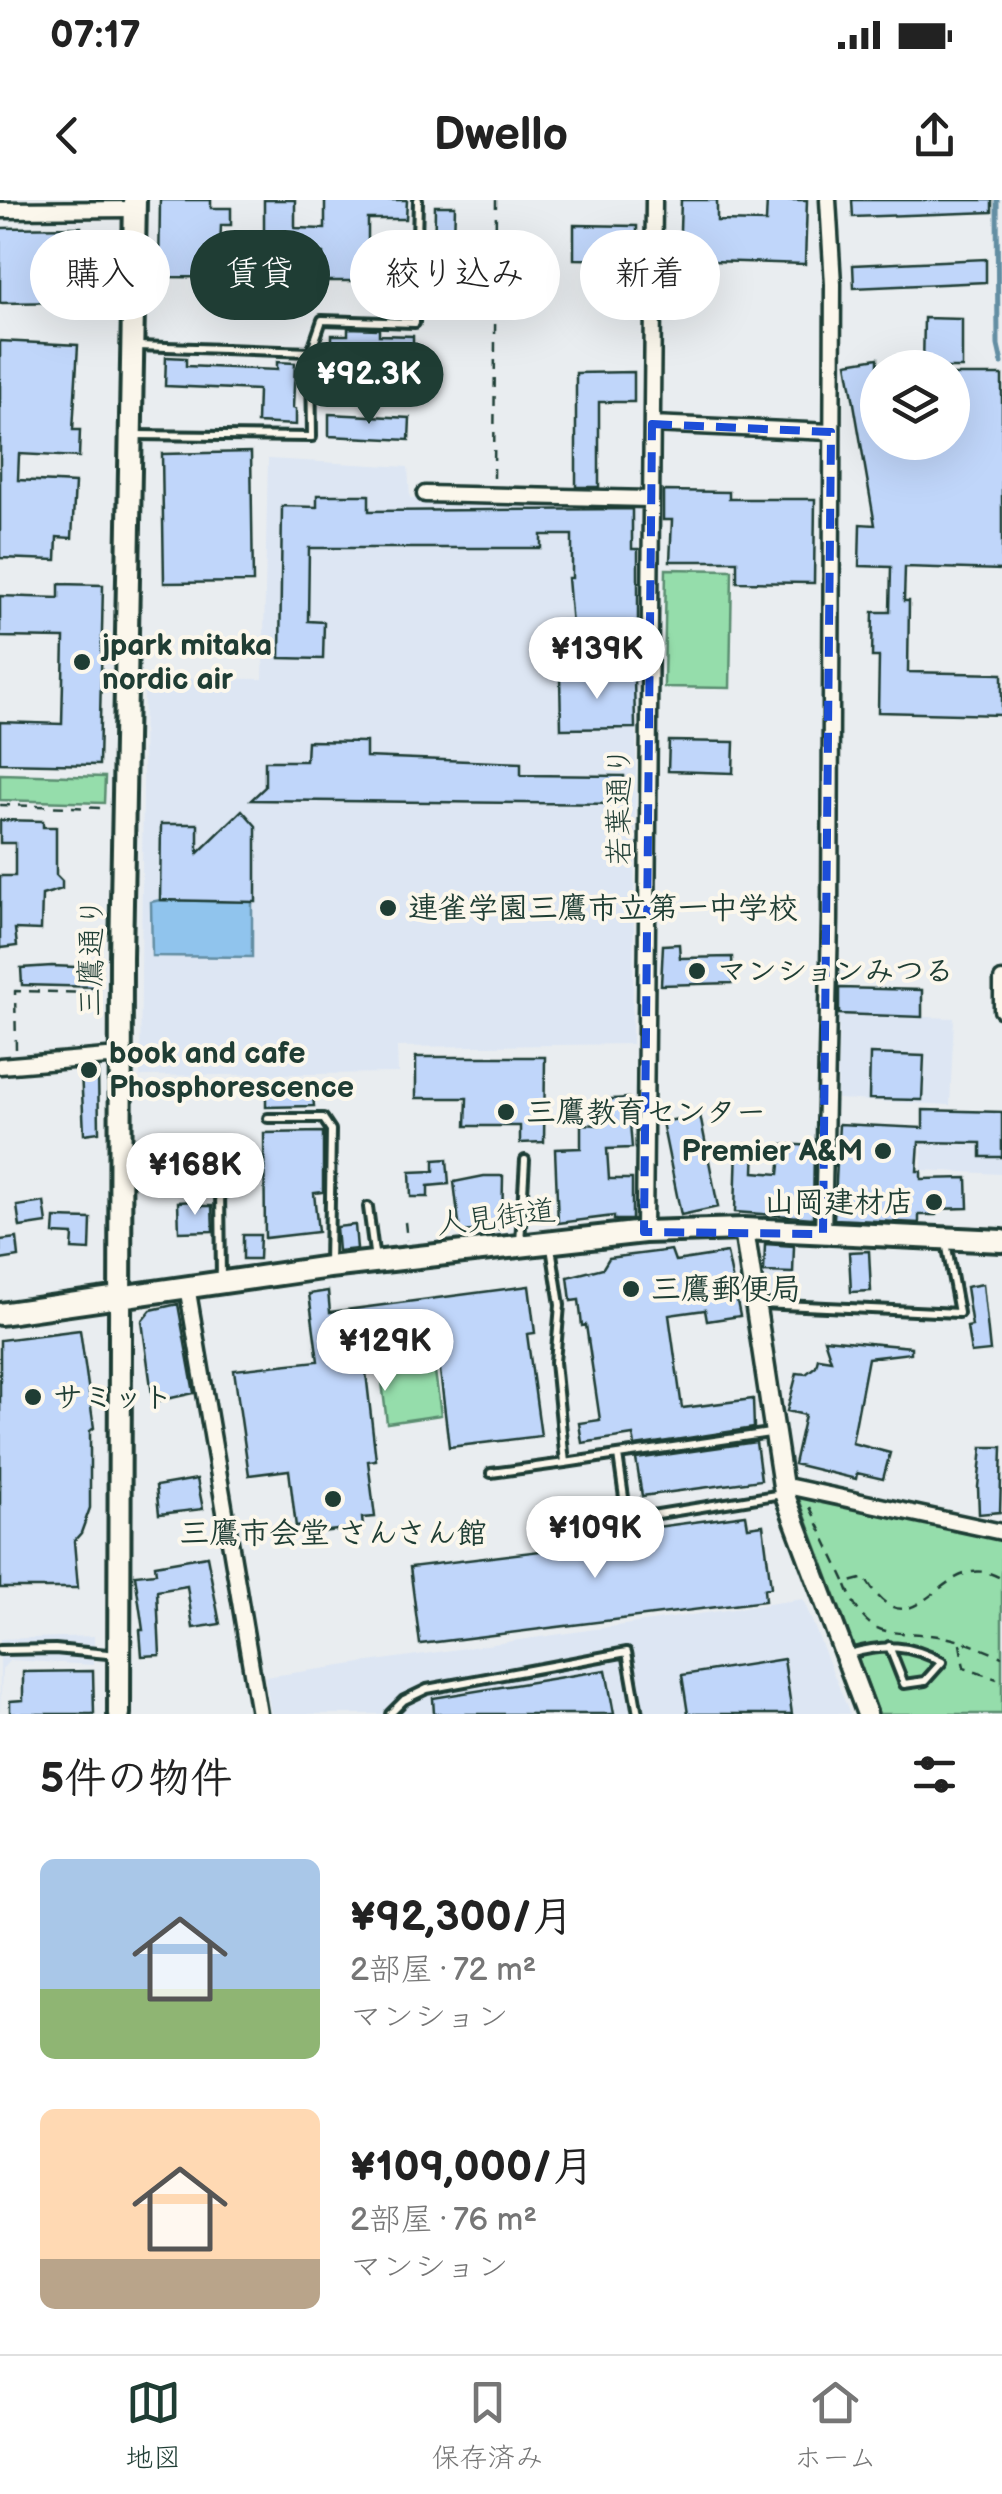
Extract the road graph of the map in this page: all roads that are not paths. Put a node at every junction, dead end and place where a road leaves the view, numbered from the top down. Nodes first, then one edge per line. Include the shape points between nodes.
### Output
1 (418, 200) edge
2 (654, 200) edge
3 (828, 200) edge
4 (43, 205) edge
5 (135, 205) edge
6 (0, 210) edge
7 (132, 346) junction
8 (312, 352) junction
9 (652, 424) junction
10 (831, 432) junction
11 (131, 435) junction
12 (425, 494) dead end
13 (650, 499) junction
14 (1002, 980) edge
15 (1002, 1010) edge
16 (120, 1060) junction
17 (0, 1066) edge
18 (268, 1118) dead end
19 (525, 1160) dead end
20 (220, 1188) dead end
21 (368, 1206) dead end
22 (744, 1229) junction
23 (644, 1232) junction
24 (823, 1234) junction
25 (946, 1240) junction
26 (550, 1241) junction
27 (1002, 1241) edge
28 (520, 1244) junction
29 (375, 1262) junction
30 (329, 1267) junction
31 (221, 1282) junction
32 (187, 1286) junction
33 (119, 1296) junction
34 (754, 1304) junction
35 (0, 1314) edge
36 (773, 1432) junction
37 (618, 1455) junction
38 (564, 1463) junction
39 (491, 1473) dead end
40 (785, 1496) junction
41 (1002, 1532) edge
42 (889, 1646) junction
43 (0, 1650) edge
44 (119, 1655) junction
45 (844, 1656) junction
46 (119, 1714) edge
47 (260, 1714) edge
48 (390, 1714) edge
49 (638, 1714) edge
50 (867, 1714) edge

1 - 8 lane via 415,323 322,320
2 - 9 street, 若葉通り
3 - 10 street
4 - 5 street
4 - 6 street
5 - 7 main road, 三鷹通り
7 - 8 lane
7 - 11 main road, 三鷹通り
8 - 11 lane via 312,437
9 - 10 street
9 - 13 street, 若葉通り
10 - 24 street
11 - 16 main road, 三鷹通り
12 - 13 street
13 - 23 street, 若葉通り
14 - 15 street
16 - 17 street
16 - 33 main road, 三鷹通り
18 - 30 lane via 323,1118 331,1130
19 - 28 lane
20 - 31 lane
21 - 29 lane
22 - 23 main road, 人見街道
22 - 24 main road, 人見街道
22 - 34 street
23 - 26 main road, 人見街道
24 - 25 main road, 人見街道
25 - 27 main road, 人見街道
25 - 34 lane via 959,1314
26 - 28 main road, 人見街道
26 - 38 lane via 560,1305 555,1362
28 - 29 main road, 人見街道
29 - 30 main road, 人見街道
30 - 31 main road, 人見街道
31 - 32 main road, 人見街道
32 - 33 main road, 人見街道
32 - 47 street
33 - 35 main road, 人見街道
33 - 44 main road, 三鷹通り
34 - 36 street
36 - 37 lane
36 - 40 street
37 - 38 lane
37 - 40 lane via 626,1518
38 - 39 lane
40 - 41 street
40 - 45 street
42 - 42 lane via 919,1650 942,1662 925,1681 904,1684
42 - 45 lane
43 - 44 lane
44 - 46 main road, 三鷹通り
45 - 50 street
48 - 49 lane via 427,1689 627,1652

